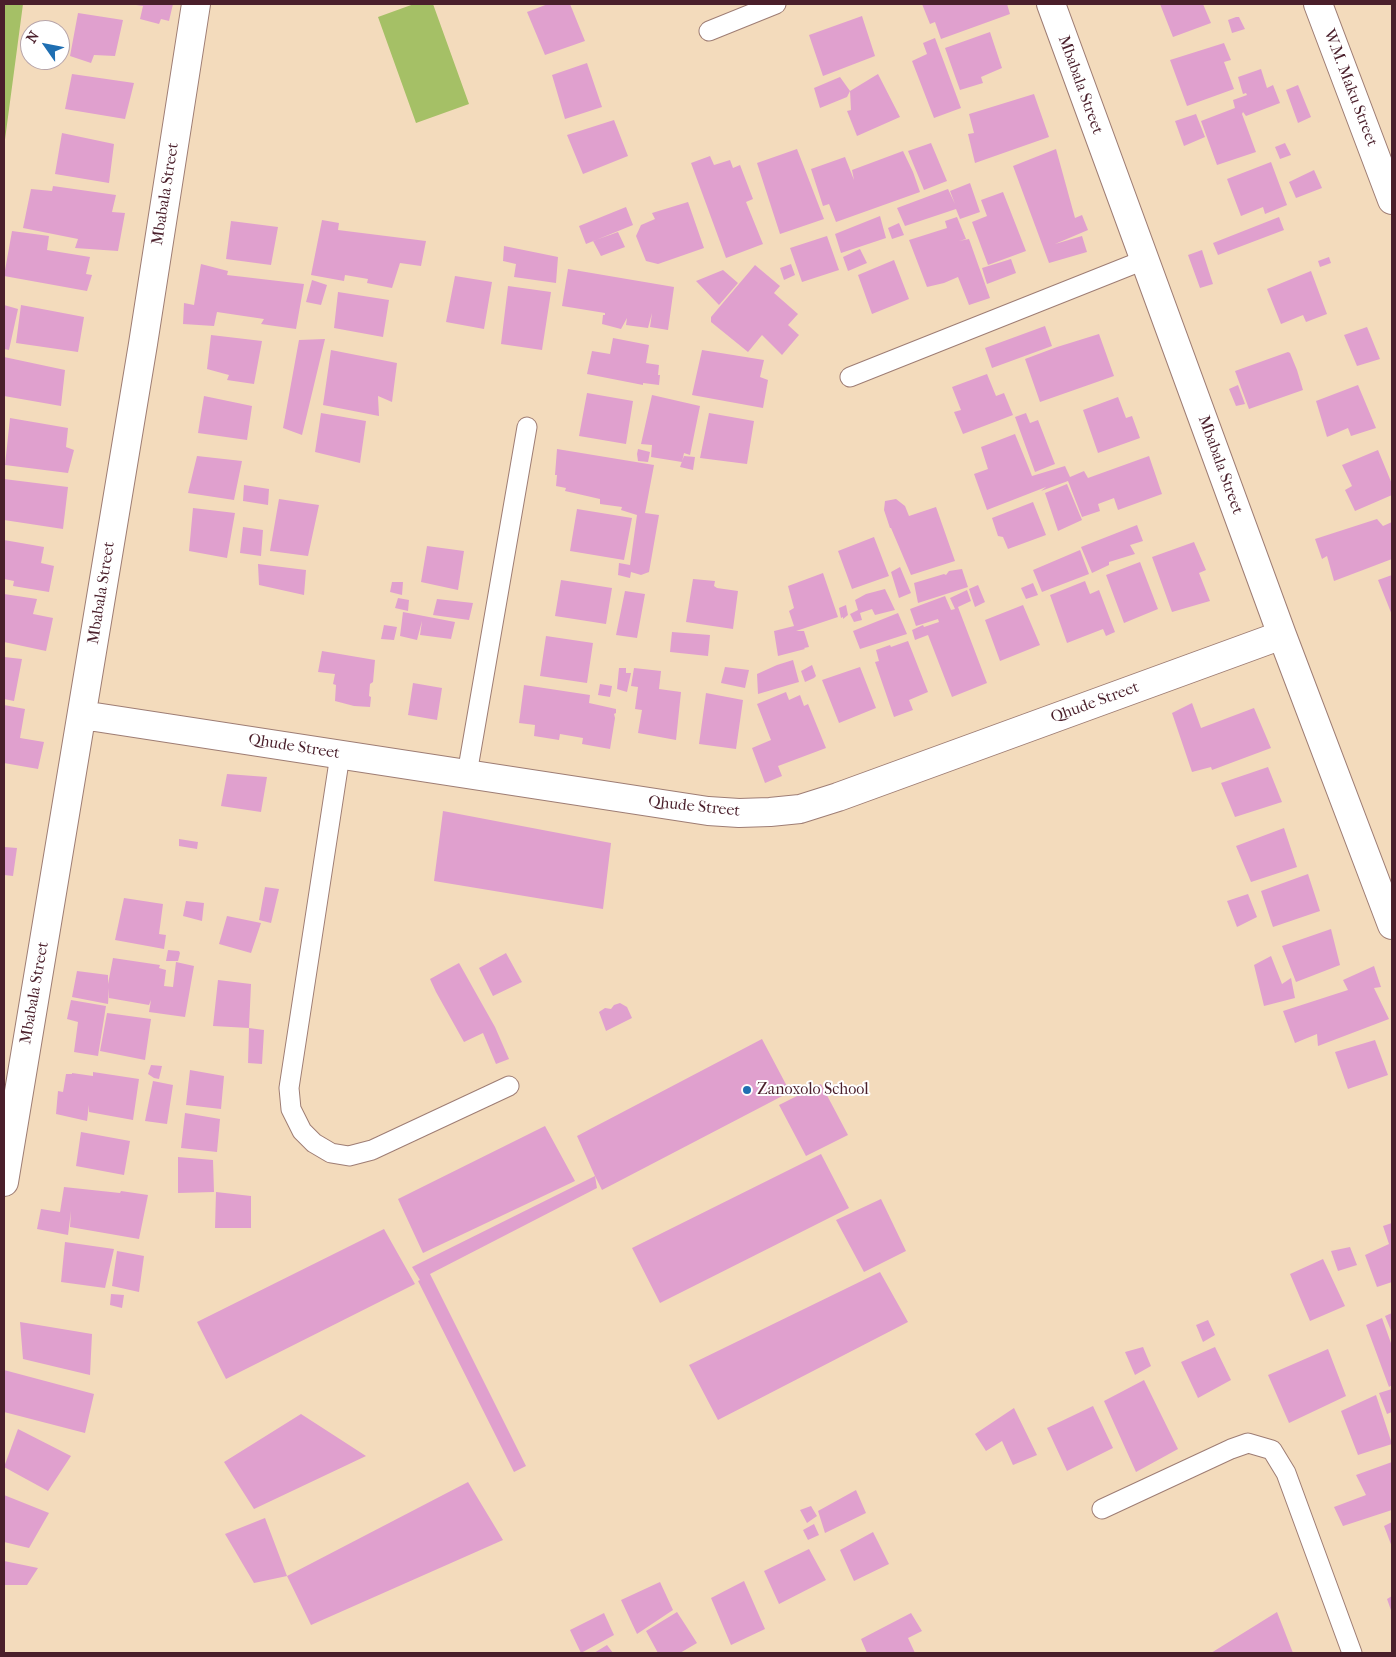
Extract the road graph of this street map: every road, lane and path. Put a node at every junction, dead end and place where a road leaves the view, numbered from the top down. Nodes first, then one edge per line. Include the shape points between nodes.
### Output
1 (196, 4) edge
2 (776, 4) edge
3 (1051, 4) edge
4 (1318, 4) edge
5 (709, 31) dead end
6 (1392, 200) edge
7 (1144, 260) junction
8 (850, 377) dead end
9 (527, 427) dead end
10 (1282, 635) junction
11 (82, 715) junction
12 (340, 755) junction
13 (467, 774) junction
14 (1392, 925) edge
15 (509, 1086) dead end
16 (4, 1182) edge
17 (1102, 1508) dead end
18 (1352, 1653) edge

1 - 11 street, Mbabala Street
2 - 5 lane
3 - 7 street, Mbabala Street
4 - 6 street, W.M. Maku Street
7 - 8 lane
7 - 10 street, Mbabala Street
9 - 13 lane
10 - 13 street, Qhude Street via 800,809 739,813 708,811
10 - 14 street, Mbabala Street
11 - 12 street, Qhude Street
11 - 16 street, Mbabala Street
12 - 13 street, Qhude Street
12 - 15 lane via 289,1088 291,1109 302,1131 331,1153 349,1156 372,1150
17 - 18 lane via 1248,1443 1272,1450 1286,1472

